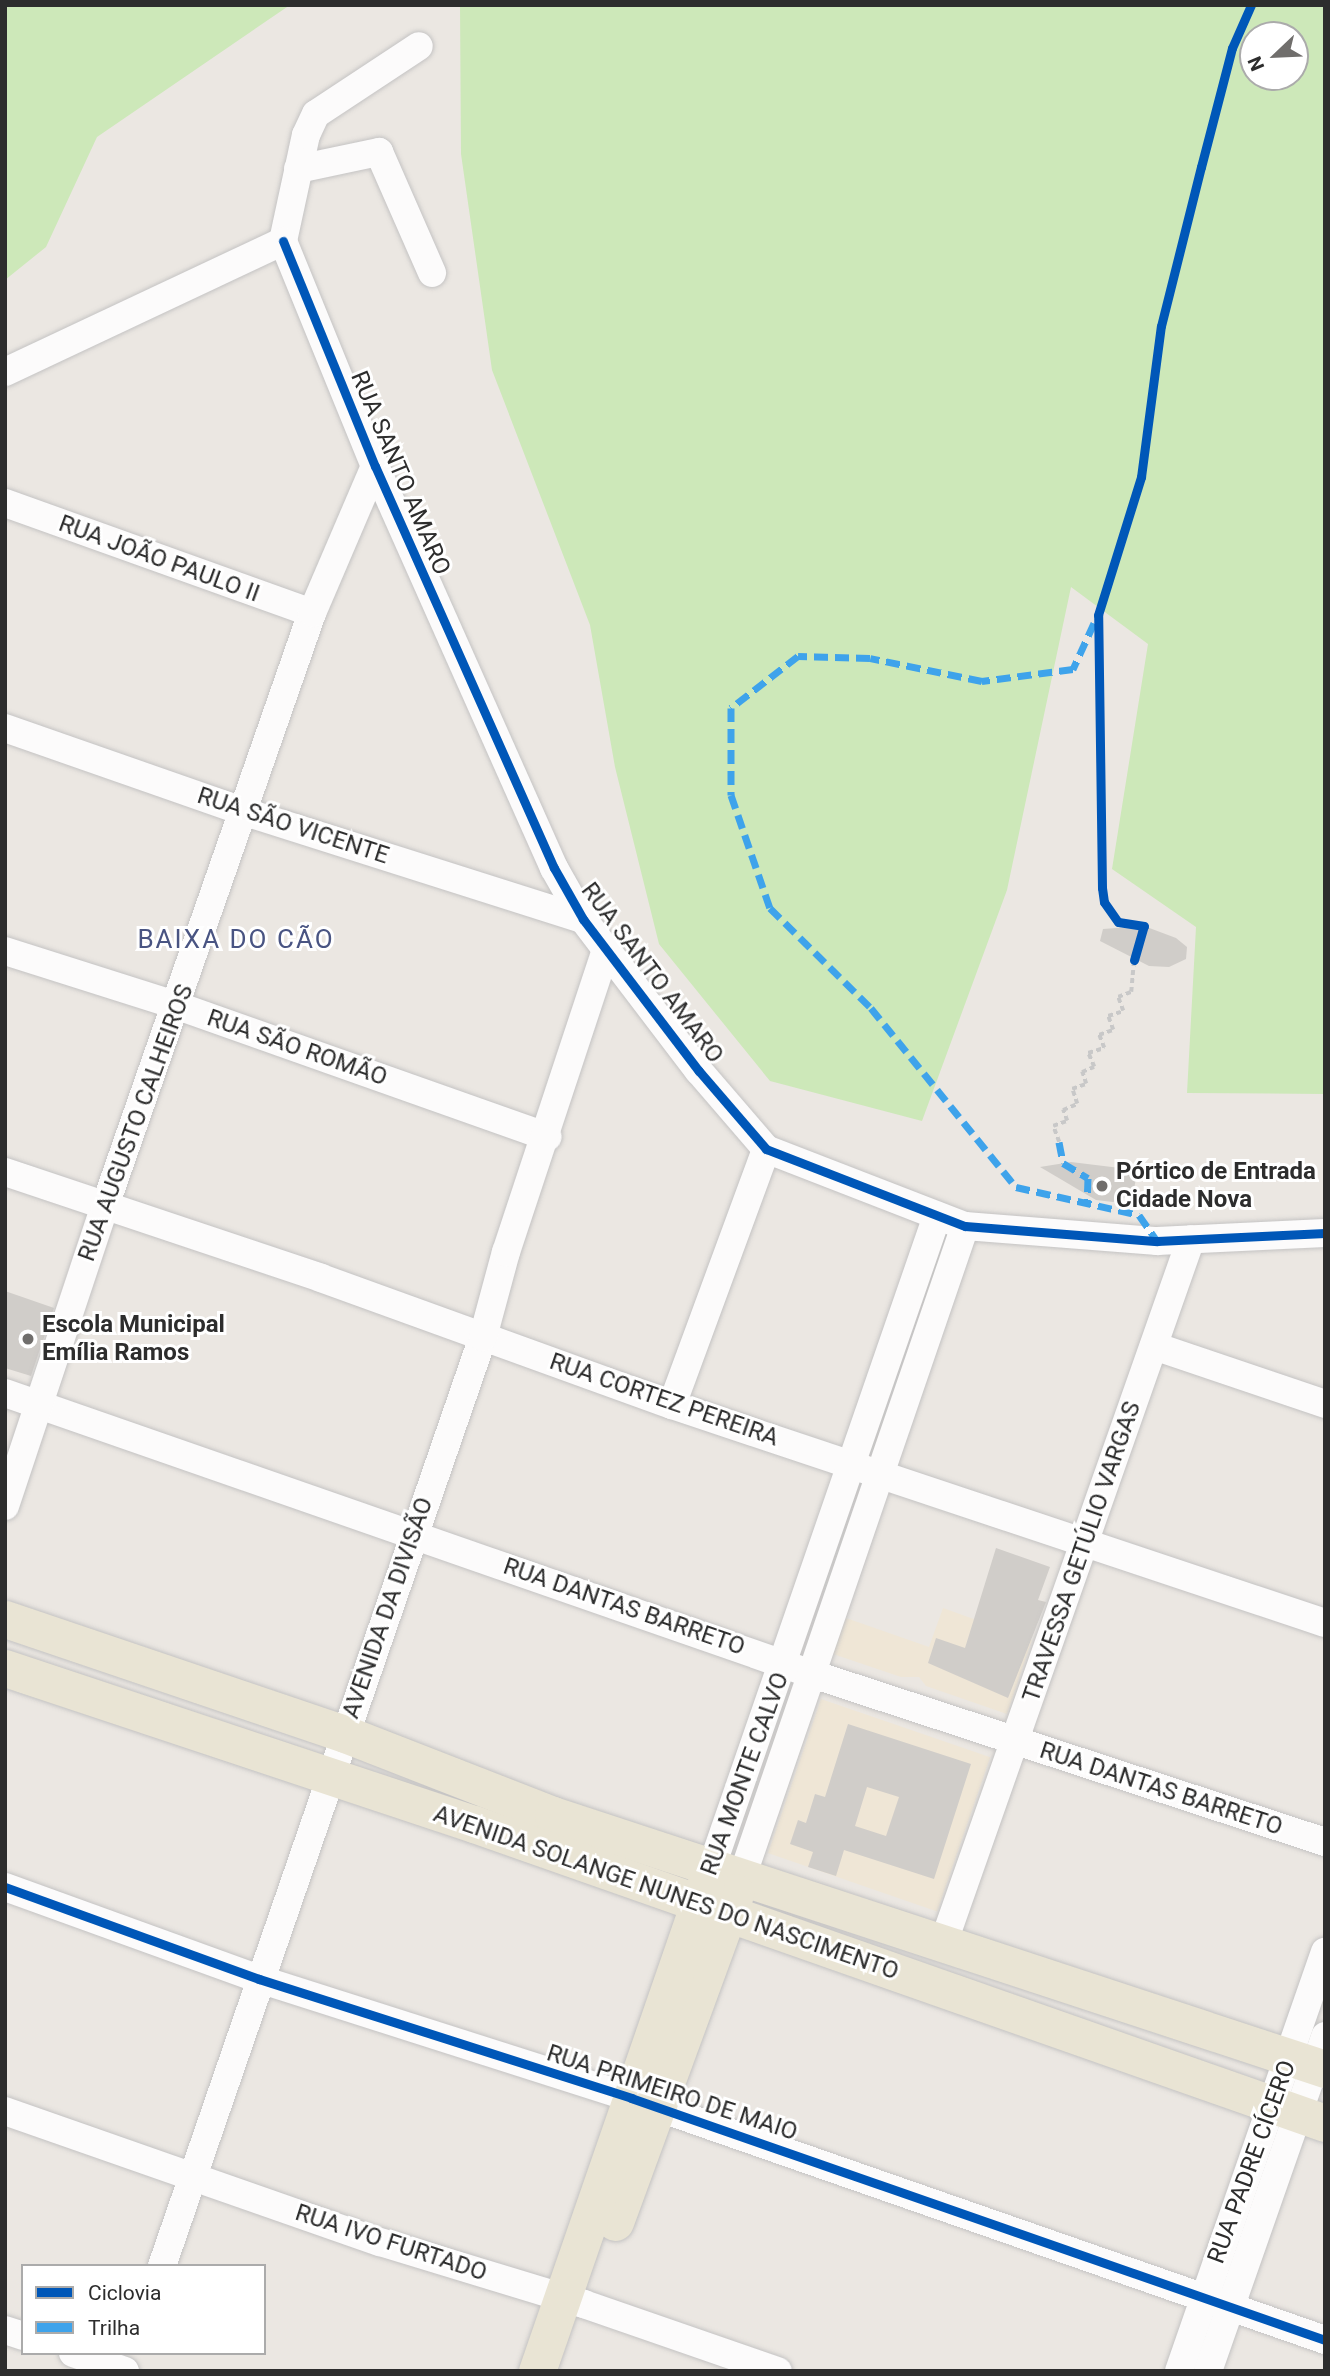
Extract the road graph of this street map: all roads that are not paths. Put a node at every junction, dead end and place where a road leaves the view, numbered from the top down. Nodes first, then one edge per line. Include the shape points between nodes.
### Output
1 (419, 46) dead end
2 (298, 169) junction
3 (283, 242) junction
4 (432, 273) dead end
5 (5, 372) edge
6 (374, 466) junction
7 (5, 503) edge
8 (312, 613) junction
9 (5, 728) edge
10 (245, 811) junction
11 (583, 919) junction
12 (606, 949) junction
13 (5, 951) edge
14 (178, 1006) junction
15 (547, 1137) junction
16 (766, 1149) junction
17 (5, 1172) edge
18 (105, 1206) junction
19 (937, 1216) junction
20 (965, 1226) junction
21 (1325, 1233) edge
22 (1191, 1239) junction
23 (483, 1336) junction
24 (1154, 1346) junction
25 (5, 1393) edge
26 (1325, 1404) edge
27 (39, 1405) junction
28 (672, 1405) junction
29 (865, 1470) junction
30 (5, 1506) edge
31 (412, 1533) junction
32 (1084, 1541) junction
33 (5, 1619) edge
34 (1325, 1623) edge
35 (784, 1663) junction
36 (5, 1668) edge
37 (812, 1674) junction
38 (345, 1734) junction
39 (1016, 1742) junction
40 (330, 1777) junction
41 (1325, 1842) edge
42 (727, 1871) junction
43 (5, 1887) edge
44 (712, 1911) junction
45 (943, 1944) junction
46 (1325, 1952) edge
47 (259, 1979) junction
48 (1314, 2057) edge
49 (644, 2103) junction
50 (5, 2111) edge
51 (1299, 2115) edge
52 (194, 2176) junction
53 (163, 2264) edge
54 (1201, 2300) junction
55 (574, 2301) junction
56 (1230, 2309) junction
57 (1325, 2340) edge
58 (79, 2355) edge
59 (125, 2371) edge
60 (537, 2371) edge
61 (561, 2371) edge
62 (778, 2371) edge
63 (1178, 2371) edge
64 (1208, 2371) edge

1 - 2 street via 316,114
2 - 3 street
2 - 4 street via 379,152
3 - 5 street
3 - 6 street, RUA SANTO AMARO
6 - 8 street, RUA AUGUSTO CALHEIROS
6 - 11 street, RUA SANTO AMARO via 554,868
7 - 8 street, RUA JOÃO PAULO II
8 - 10 street, RUA AUGUSTO CALHEIROS
9 - 10 street, RUA SÃO VICENTE
10 - 11 street, RUA SÃO VICENTE
10 - 14 street, RUA AUGUSTO CALHEIROS
11 - 12 street, RUA SANTO AMARO
12 - 15 street, AVENIDA DA DIVISÃO
12 - 16 street, RUA SANTO AMARO via 699,1071
13 - 14 street, RUA SÃO ROMÃO
14 - 15 street, RUA SÃO ROMÃO
14 - 18 street, RUA AUGUSTO CALHEIROS
15 - 23 street, AVENIDA DA DIVISÃO via 506,1252
16 - 19 street, RUA SANTO AMARO
16 - 28 street
17 - 18 street, RUA CORTEZ PEREIRA
18 - 23 street, RUA CORTEZ PEREIRA
18 - 27 street, RUA AUGUSTO CALHEIROS
19 - 20 street, RUA SANTO AMARO
19 - 29 street, RUA MONTE CALVO
20 - 22 street, RUA SANTO AMARO via 1065,1236
20 - 29 street, RUA MONTE CALVO
21 - 22 street, RUA SANTO AMARO
22 - 24 street, TRAVESSA GETÚLIO VARGAS
23 - 28 street, RUA CORTEZ PEREIRA
23 - 31 street, AVENIDA DA DIVISÃO
24 - 26 street
24 - 32 street, TRAVESSA GETÚLIO VARGAS
25 - 27 street, RUA DANTAS BARRETO
27 - 30 street, RUA AUGUSTO CALHEIROS
27 - 31 street, RUA DANTAS BARRETO
28 - 29 street, RUA CORTEZ PEREIRA
29 - 32 street, RUA CORTEZ PEREIRA
29 - 35 street, RUA MONTE CALVO
29 - 37 street, RUA MONTE CALVO
31 - 35 street, RUA DANTAS BARRETO
31 - 38 street, AVENIDA DA DIVISÃO
32 - 34 street, RUA CORTEZ PEREIRA
32 - 39 street, TRAVESSA GETÚLIO VARGAS
33 - 38 main road, AVENIDA SOLANGE NUNES DO NASCIMENTO
35 - 37 street, RUA DANTAS BARRETO
35 - 42 street, RUA MONTE CALVO
36 - 40 main road, AVENIDA SOLANGE NUNES DO NASCIMENTO
37 - 39 street, RUA DANTAS BARRETO
37 - 42 street, RUA MONTE CALVO
38 - 40 street, AVENIDA DA DIVISÃO
38 - 42 main road, AVENIDA SOLANGE NUNES DO NASCIMENTO via 553,1815
39 - 41 street, RUA DANTAS BARRETO
39 - 45 street, TRAVESSA GETÚLIO VARGAS
40 - 44 main road, AVENIDA SOLANGE NUNES DO NASCIMENTO
40 - 47 street, AVENIDA DA DIVISÃO
42 - 44 main road, RUA MONTE CALVO
42 - 45 main road, AVENIDA SOLANGE NUNES DO NASCIMENTO
43 - 47 street, RUA PRIMEIRO DE MAIO
44 - 49 main road, RUA MONTE CALVO
44 - 51 main road, AVENIDA SOLANGE NUNES DO NASCIMENTO
45 - 48 main road, AVENIDA SOLANGE NUNES DO NASCIMENTO
46 - 48 street, RUA PADRE CÍCERO
47 - 49 street, RUA PRIMEIRO DE MAIO
47 - 52 street, AVENIDA DA DIVISÃO
48 - 51 street, RUA PADRE CÍCERO
49 - 54 street, RUA PRIMEIRO DE MAIO
49 - 55 main road, RUA MONTE CALVO
50 - 52 street, RUA IVO FURTADO
51 - 54 street, RUA PADRE CÍCERO
51 - 56 street, RUA PADRE CÍCERO
52 - 53 street, AVENIDA DA DIVISÃO
52 - 55 street, RUA IVO FURTADO via 380,2242
54 - 56 street, RUA PRIMEIRO DE MAIO
54 - 63 street, RUA PADRE CÍCERO
55 - 60 main road, RUA MONTE CALVO
55 - 61 main road, RUA MONTE CALVO
55 - 62 street, RUA IVO FURTADO
56 - 57 street, RUA PRIMEIRO DE MAIO
56 - 64 street, RUA PADRE CÍCERO
58 - 59 street

